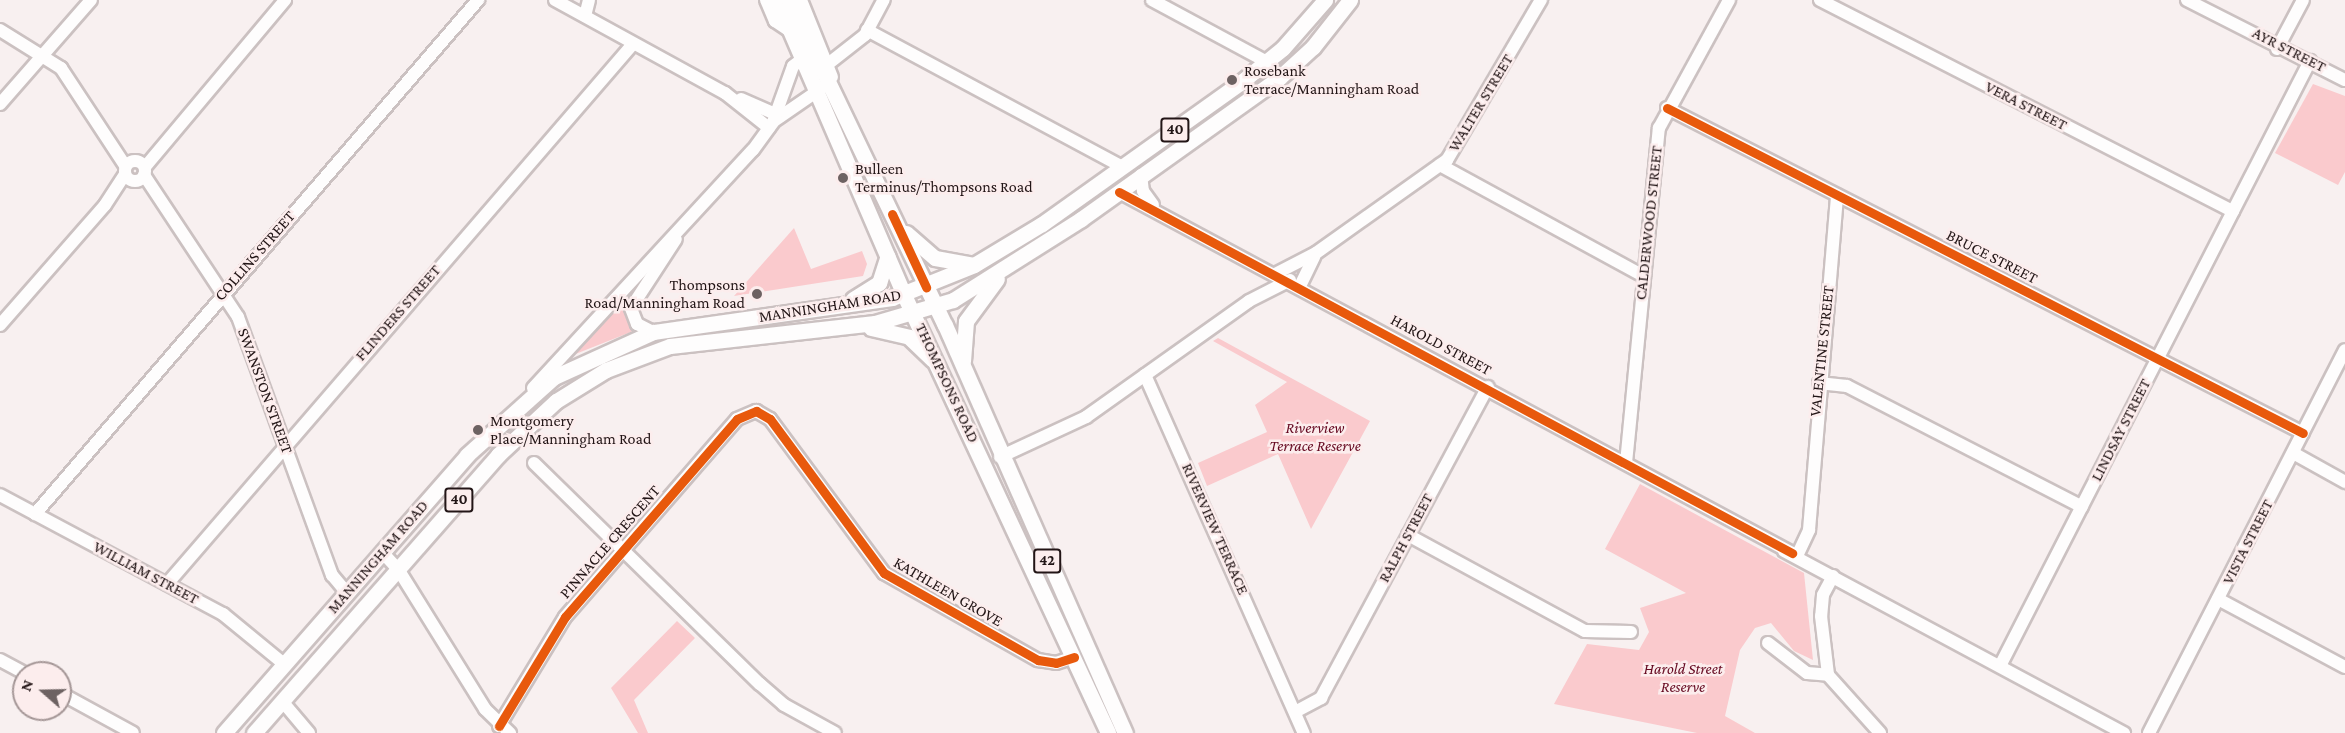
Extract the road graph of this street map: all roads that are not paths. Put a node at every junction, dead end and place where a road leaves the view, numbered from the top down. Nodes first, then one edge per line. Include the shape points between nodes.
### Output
1 (91, 0) edge
2 (285, 0) edge
3 (478, 0) edge
4 (555, 0) edge
5 (589, 0) edge
6 (766, 0) edge
7 (777, 0) edge
8 (789, 0) edge
9 (801, 0) edge
10 (884, 0) edge
11 (1152, 0) edge
12 (1325, 0) edge
13 (1350, 0) edge
14 (1541, 0) edge
15 (1729, 0) edge
16 (1820, 0) edge
17 (2187, 0) edge
18 (2302, 0) edge
19 (585, 16) junction
20 (0, 30) edge
21 (867, 30) junction
22 (790, 31) junction
23 (633, 44) junction
24 (2278, 45) junction
25 (43, 55) junction
26 (807, 55) junction
27 (1267, 62) junction
28 (828, 64) junction
29 (2307, 66) junction
30 (2345, 81) edge
31 (821, 87) junction
32 (837, 97) junction
33 (0, 104) edge
34 (1667, 108) junction
35 (775, 120) junction
36 (1440, 165) junction
37 (1123, 167) junction
38 (135, 171) junction
39 (1141, 176) junction
40 (1119, 192) junction
41 (1837, 195) junction
42 (1156, 208) junction
43 (2233, 211) junction
44 (892, 214) junction
45 (692, 216) junction
46 (1316, 253) junction
47 (888, 256) junction
48 (974, 265) junction
49 (1272, 270) junction
50 (1003, 272) junction
51 (1644, 276) junction
52 (1295, 283) junction
53 (926, 287) junction
54 (223, 292) junction
55 (904, 295) junction
56 (1249, 301) junction
57 (936, 307) junction
58 (831, 308) junction
59 (915, 315) junction
60 (0, 326) edge
61 (847, 327) junction
62 (653, 333) junction
63 (2345, 350) edge
64 (2157, 359) junction
65 (963, 367) junction
66 (1145, 375) junction
67 (946, 376) junction
68 (1819, 383) junction
69 (1488, 387) junction
70 (516, 407) junction
71 (770, 419) joint
72 (2303, 433) junction
73 (284, 444) junction
74 (2293, 453) junction
75 (1000, 457) junction
76 (534, 463) dead end
77 (1626, 463) junction
78 (2345, 482) edge
79 (0, 495) edge
80 (2082, 507) junction
81 (35, 514) junction
82 (1408, 535) junction
83 (623, 550) junction
84 (382, 552) junction
85 (1798, 556) junction
86 (394, 574) junction
87 (1833, 575) junction
88 (166, 584) junction
89 (347, 593) junction
90 (2218, 599) junction
91 (1631, 632) dead end
92 (1768, 643) dead end
93 (1081, 654) junction
94 (284, 664) junction
95 (2000, 666) junction
96 (2345, 667) edge
97 (1828, 675) junction
98 (72, 700) edge
99 (282, 701) junction
100 (1298, 710) junction
101 (259, 728) edge
102 (505, 730) edge
103 (1306, 732) edge
104 (133, 733) edge
105 (224, 733) edge
106 (248, 733) edge
107 (309, 733) edge
108 (835, 733) edge
109 (1108, 733) edge
110 (1125, 733) edge
111 (1880, 733) edge
112 (2124, 733) edge
113 (2149, 733) edge

1 - 25 street
2 - 38 street
3 - 54 street, COLLINS STREET
4 - 19 street
5 - 19 street
6 - 22 street, THOMPSONS ROAD via 775,21
7 - 22 main road, THOMPSONS ROAD / 42
8 - 26 main road, THOMPSONS ROAD / 42
9 - 28 street, THOMPSONS ROAD
10 - 21 street
11 - 27 street
12 - 27 main road, MANNINGHAM ROAD / 40
13 - 39 main road, MANNINGHAM ROAD / 40 via 1296,63
14 - 36 street, WALTER STREET via 1453,153
15 - 34 street, CALDERWOOD STREET
16 - 43 street, VERA STREET
17 - 24 street, AYR STREET
18 - 24 street
19 - 23 street
20 - 25 street, SWANSTON STREET
21 - 28 street
21 - 37 street
22 - 26 main road, THOMPSONS ROAD / 42
23 - 35 street
23 - 73 street, FLINDERS STREET
24 - 29 street, AYR STREET
25 - 33 street
25 - 38 street, SWANSTON STREET via 61,68
26 - 31 main road, THOMPSONS ROAD / 42
26 - 35 street
27 - 37 main road, MANNINGHAM ROAD / 40
28 - 32 street, THOMPSONS ROAD
29 - 30 street, AYR STREET
29 - 43 street, LINDSAY STREET
31 - 32 main road, THOMPSONS ROAD / 42
31 - 35 street
31 - 47 main road, THOMPSONS ROAD / 42
32 - 44 main road, THOMPSONS ROAD / 42
34 - 41 street, BRUCE STREET
34 - 51 street, CALDERWOOD STREET via 1658,134
35 - 45 street
36 - 46 street, WALTER STREET
36 - 51 street
37 - 48 main road, MANNINGHAM ROAD / 40
38 - 54 street, SWANSTON STREET
38 - 60 street
39 - 40 main road, MANNINGHAM ROAD / 40
39 - 42 street via 1143,191
40 - 42 street, HAROLD STREET
40 - 50 main road, MANNINGHAM ROAD / 40
41 - 64 street, BRUCE STREET
41 - 68 street, VALENTINE STREET
42 - 49 street, HAROLD STREET
43 - 64 street, LINDSAY STREET
44 - 48 main road via 927,254
44 - 53 main road, THOMPSONS ROAD / 42
45 - 62 street via 633,301 634,320
45 - 70 street
46 - 49 street, WALTER STREET
46 - 52 street, WALTER STREET
47 - 55 main road, THOMPSONS ROAD / 42
47 - 58 main road via 874,287
48 - 53 main road, MANNINGHAM ROAD / 40
49 - 52 street, HAROLD STREET
49 - 56 street
50 - 57 main road, MANNINGHAM ROAD / 40
50 - 65 main road via 966,321
51 - 77 street, CALDERWOOD STREET
52 - 56 street
52 - 69 street, HAROLD STREET
53 - 55 main road, MANNINGHAM ROAD / 40
53 - 57 main road, THOMPSONS ROAD / 42
54 - 73 street, SWANSTON STREET via 238,317
54 - 81 street, COLLINS STREET
55 - 58 main road, MANNINGHAM ROAD / 40
55 - 59 main road, THOMPSONS ROAD / 42
56 - 66 street
57 - 59 main road, MANNINGHAM ROAD / 40
57 - 65 main road, THOMPSONS ROAD / 42
58 - 62 main road, MANNINGHAM ROAD / 40
59 - 61 main road, MANNINGHAM ROAD / 40
59 - 67 main road, THOMPSONS ROAD / 42
61 - 67 main road via 909,338
61 - 86 main road, MANNINGHAM ROAD / 40 via 692,341 649,352 588,379 526,426
62 - 70 main road, MANNINGHAM ROAD / 40 via 573,366
63 - 72 street, VISTA STREET
64 - 72 street, BRUCE STREET
64 - 80 street, LINDSAY STREET
65 - 75 main road, THOMPSONS ROAD / 42
66 - 75 street via 1078,422
66 - 100 street, RIVERVIEW TERRACE
67 - 93 main road, THOMPSONS ROAD / 42
68 - 80 street via 1847,386
68 - 85 street, VALENTINE STREET via 1808,535
69 - 77 street, HAROLD STREET
69 - 82 street, RALPH STREET
70 - 84 main road, MANNINGHAM ROAD / 40
71 - 83 street, PINNACLE CRESCENT via 756,411 737,419
71 - 93 street, KATHLEEN GROVE via 884,573 1038,660 1056,663
72 - 74 street, VISTA STREET
73 - 88 street, FLINDERS STREET
73 - 89 street, SWANSTON STREET via 332,575
74 - 78 street
74 - 90 street, VISTA STREET
75 - 93 main road, THOMPSONS ROAD / 42
76 - 83 street
77 - 85 street, HAROLD STREET
79 - 81 street, WILLIAM STREET
80 - 95 street, LINDSAY STREET
81 - 88 street, WILLIAM STREET
82 - 91 street via 1586,631
82 - 100 street, RALPH STREET via 1325,688
83 - 102 street, PINNACLE CRESCENT via 559,624
83 - 108 street via 768,691
84 - 86 street
84 - 89 main road, MANNINGHAM ROAD / 40
85 - 87 street, HAROLD STREET
86 - 99 main road, MANNINGHAM ROAD / 40
86 - 102 street
87 - 95 street, HAROLD STREET
87 - 97 street via 1823,595 1821,616
88 - 94 street, WILLIAM STREET via 232,620
89 - 94 main road, MANNINGHAM ROAD / 40
90 - 96 street
90 - 113 street, VISTA STREET
92 - 97 street via 1807,673
93 - 109 main road, THOMPSONS ROAD / 42
93 - 110 main road, THOMPSONS ROAD / 42
94 - 105 main road, MANNINGHAM ROAD / 40
95 - 112 street, HAROLD STREET
97 - 111 street
98 - 104 street
99 - 101 main road, MANNINGHAM ROAD / 40
99 - 107 street
100 - 103 street, RIVERVIEW TERRACE
101 - 106 main road, MANNINGHAM ROAD

